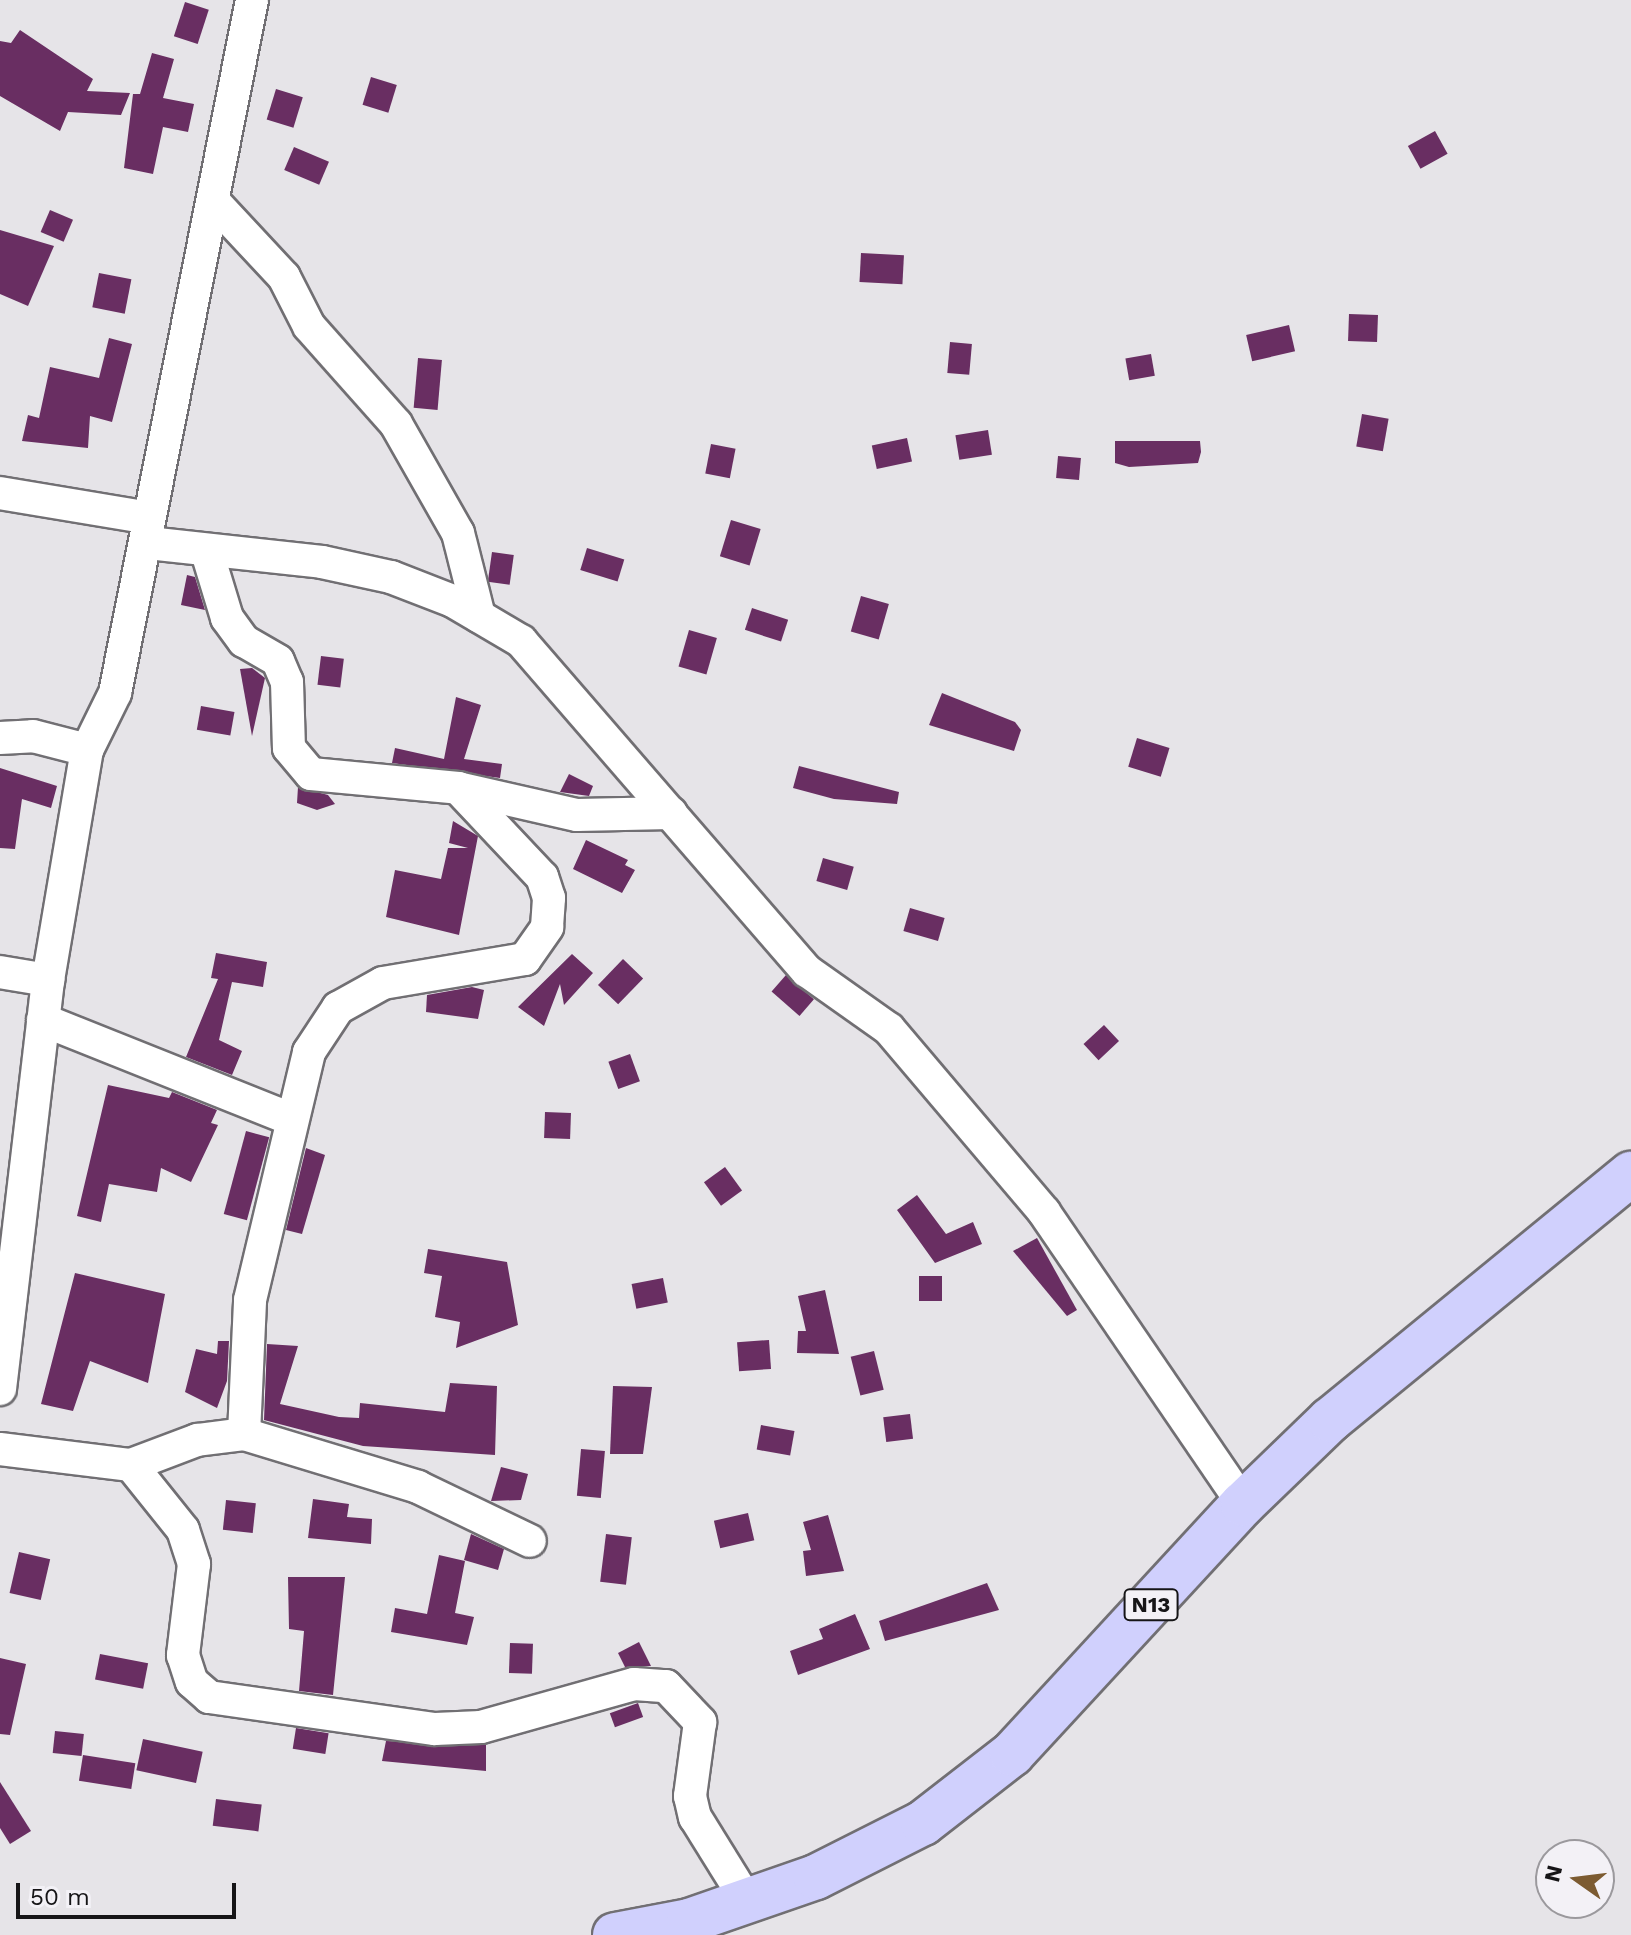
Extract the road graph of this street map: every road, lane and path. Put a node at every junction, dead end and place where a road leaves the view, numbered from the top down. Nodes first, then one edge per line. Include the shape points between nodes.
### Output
1 (252, 0) edge
2 (215, 203) junction
3 (0, 493) edge
4 (149, 530) junction
5 (207, 552) junction
6 (479, 616) junction
7 (0, 738) edge
8 (87, 750) junction
9 (458, 788) junction
10 (671, 813) junction
11 (0, 972) edge
12 (48, 980) junction
13 (43, 1020) junction
14 (290, 1119) junction
15 (1631, 1174) edge
16 (0, 1389) edge
17 (244, 1434) junction
18 (0, 1449) edge
19 (131, 1465) junction
20 (1243, 1504) junction
21 (530, 1541) dead end
22 (747, 1901) junction
23 (615, 1935) edge

1 - 2 street
2 - 4 street
2 - 6 street via 284,277 309,326 396,424 458,533
3 - 4 street
4 - 5 street
4 - 8 street via 115,693
5 - 6 street via 322,562 391,577
5 - 9 street via 227,618 244,641 278,661 287,682 289,748 300,766 311,774
6 - 10 street via 521,641
7 - 8 street via 33,736
8 - 12 street
9 - 10 street via 577,815
9 - 14 street via 542,877 549,898 539,946 525,959 383,983 338,1008 309,1052
10 - 20 street via 807,971 889,1029 1044,1212
11 - 12 street
12 - 13 street
13 - 14 street
13 - 16 street
14 - 17 street via 250,1300
15 - 20 main road, N13 via 1330,1420
17 - 19 street via 197,1440
17 - 21 street via 418,1487
18 - 19 street
19 - 22 street via 183,1530 194,1564 183,1655 192,1682 209,1697 435,1729 481,1727 634,1684 666,1686 700,1722 690,1796 695,1817
20 - 22 main road, N13 via 1012,1754 923,1823 816,1877
22 - 23 main road, N13 via 689,1921

